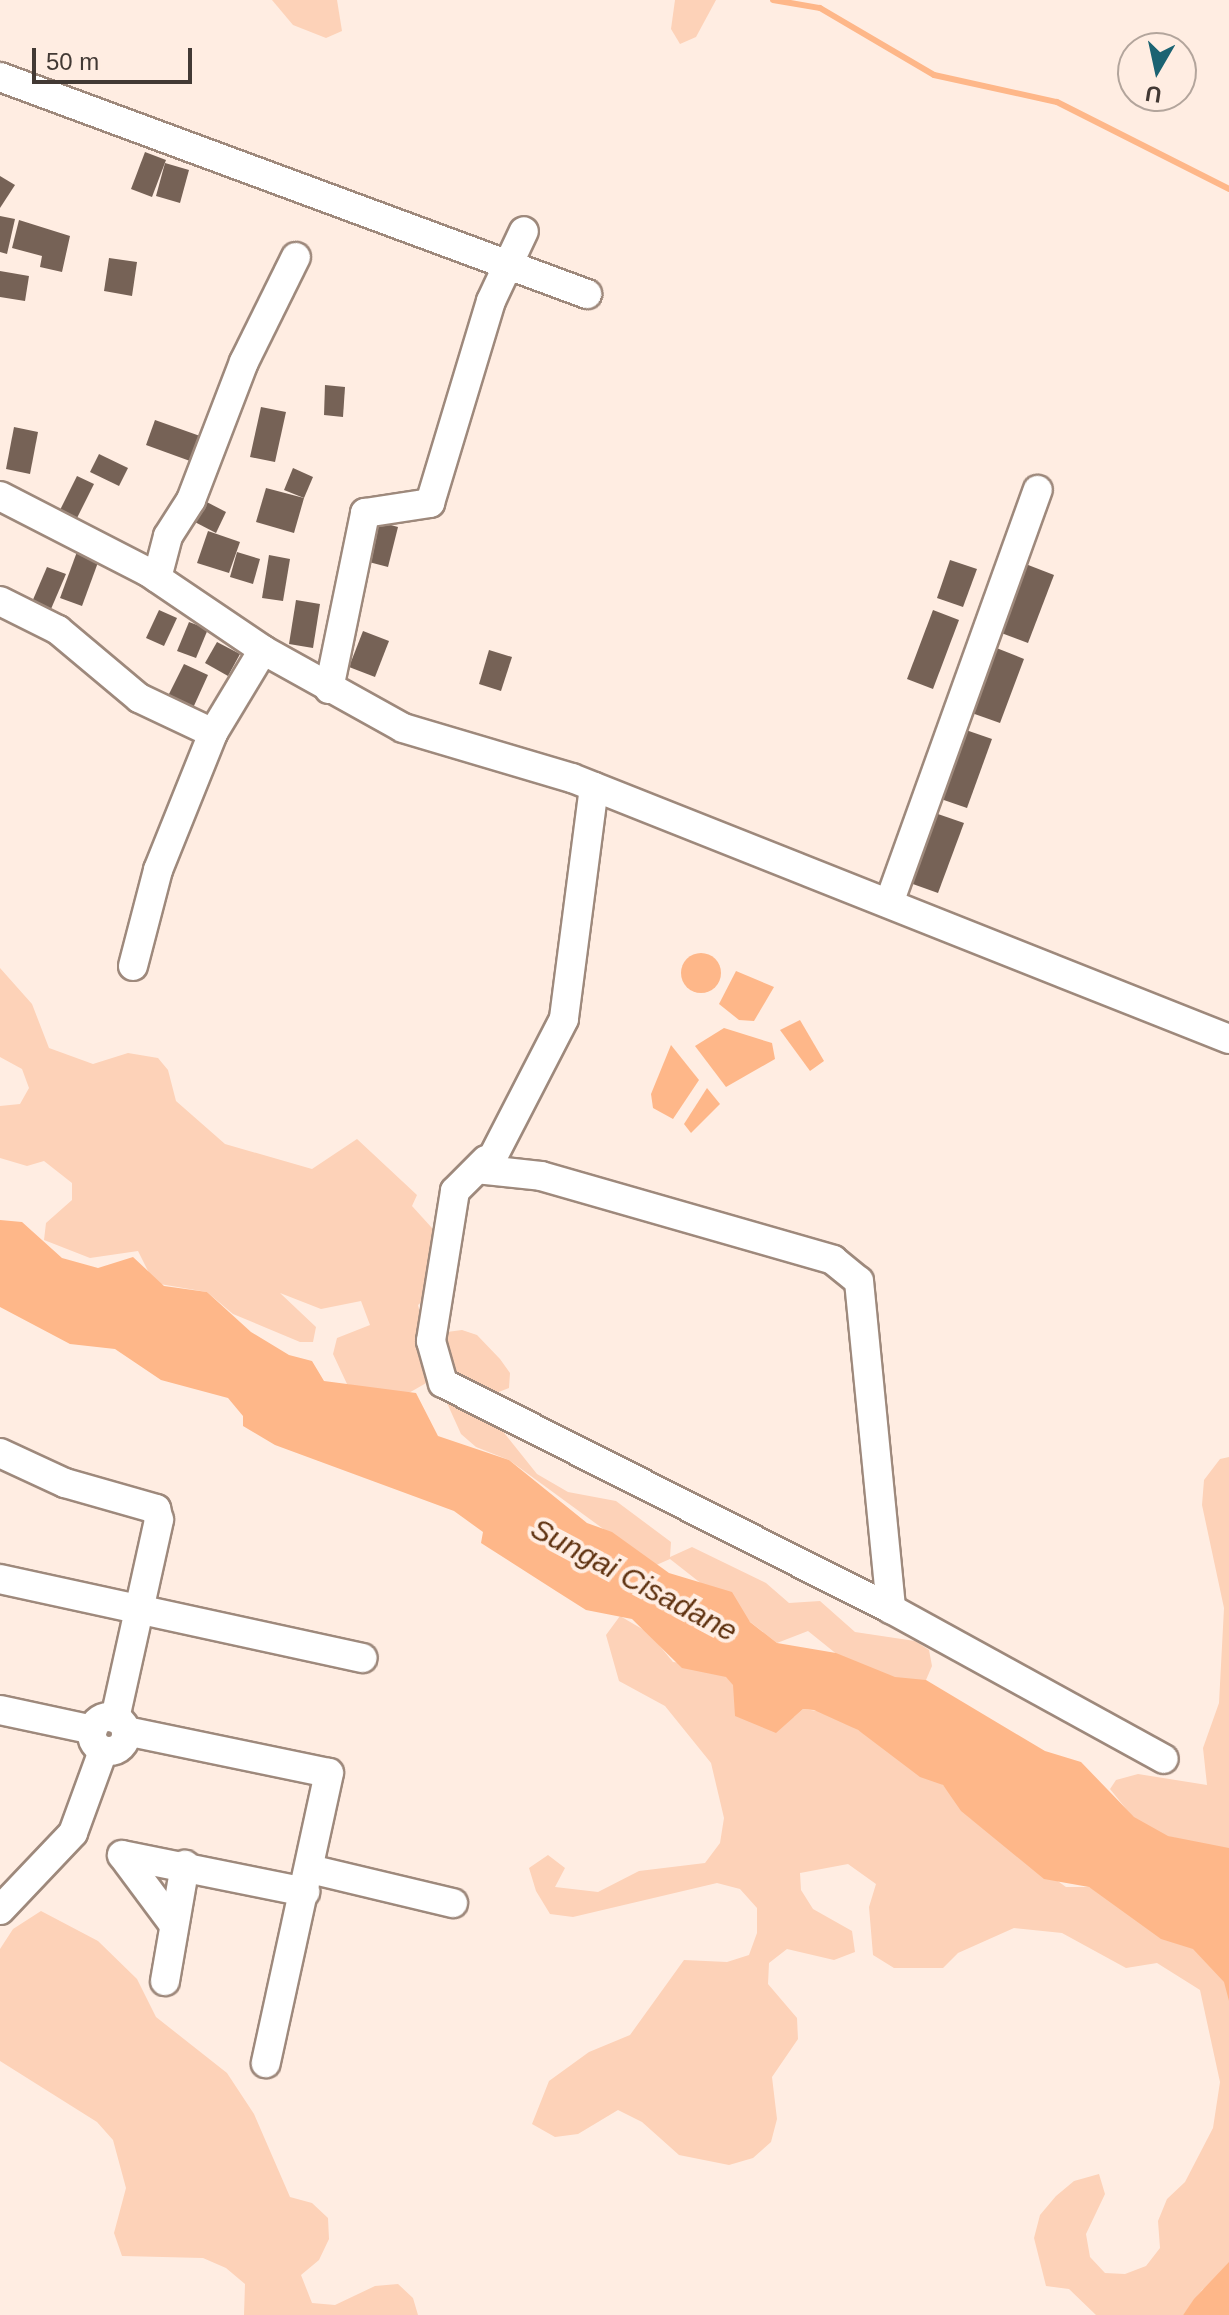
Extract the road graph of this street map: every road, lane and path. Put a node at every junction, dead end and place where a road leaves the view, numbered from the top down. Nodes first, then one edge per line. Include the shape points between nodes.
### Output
1 (0, 77) edge
2 (524, 231) dead end
3 (296, 257) dead end
4 (510, 267) junction
5 (587, 294) dead end
6 (1038, 490) dead end
7 (0, 496) edge
8 (157, 578) junction
9 (0, 601) edge
10 (263, 650) junction
11 (329, 689) junction
12 (213, 733) junction
13 (594, 787) junction
14 (889, 903) junction
15 (133, 966) dead end
16 (1229, 1039) edge
17 (486, 1160) junction
18 (0, 1453) edge
19 (0, 1579) edge
20 (140, 1609) junction
21 (891, 1609) junction
22 (363, 1658) dead end
23 (0, 1710) edge
24 (109, 1732) junction
25 (1164, 1759) dead end
26 (185, 1865) junction
27 (308, 1881) junction
28 (453, 1903) dead end
29 (0, 1910) edge
30 (174, 1925) junction
31 (165, 1981) dead end
32 (266, 2063) dead end

1 - 4 street
2 - 4 street
3 - 8 street via 244,362 206,467 168,536
4 - 5 street
4 - 11 street via 491,301 430,503 365,513
6 - 14 street
7 - 8 street
8 - 10 street
9 - 12 street via 58,630 139,698
10 - 11 street
10 - 12 street
11 - 13 street via 403,728
12 - 15 street via 158,870
13 - 14 street
13 - 17 street via 564,1019
14 - 16 street
17 - 21 street via 488,1171 541,1176 833,1260 859,1281
17 - 21 street via 455,1191 431,1341 443,1383
18 - 20 street via 65,1483 156,1509 159,1520
19 - 20 street
20 - 22 street
20 - 24 street
21 - 25 street
23 - 24 street
24 - 27 street via 329,1773
24 - 29 street via 73,1833
26 - 27 street
26 - 30 street
26 - 30 street via 127,1852 120,1860
27 - 28 street
27 - 32 street
30 - 31 street

